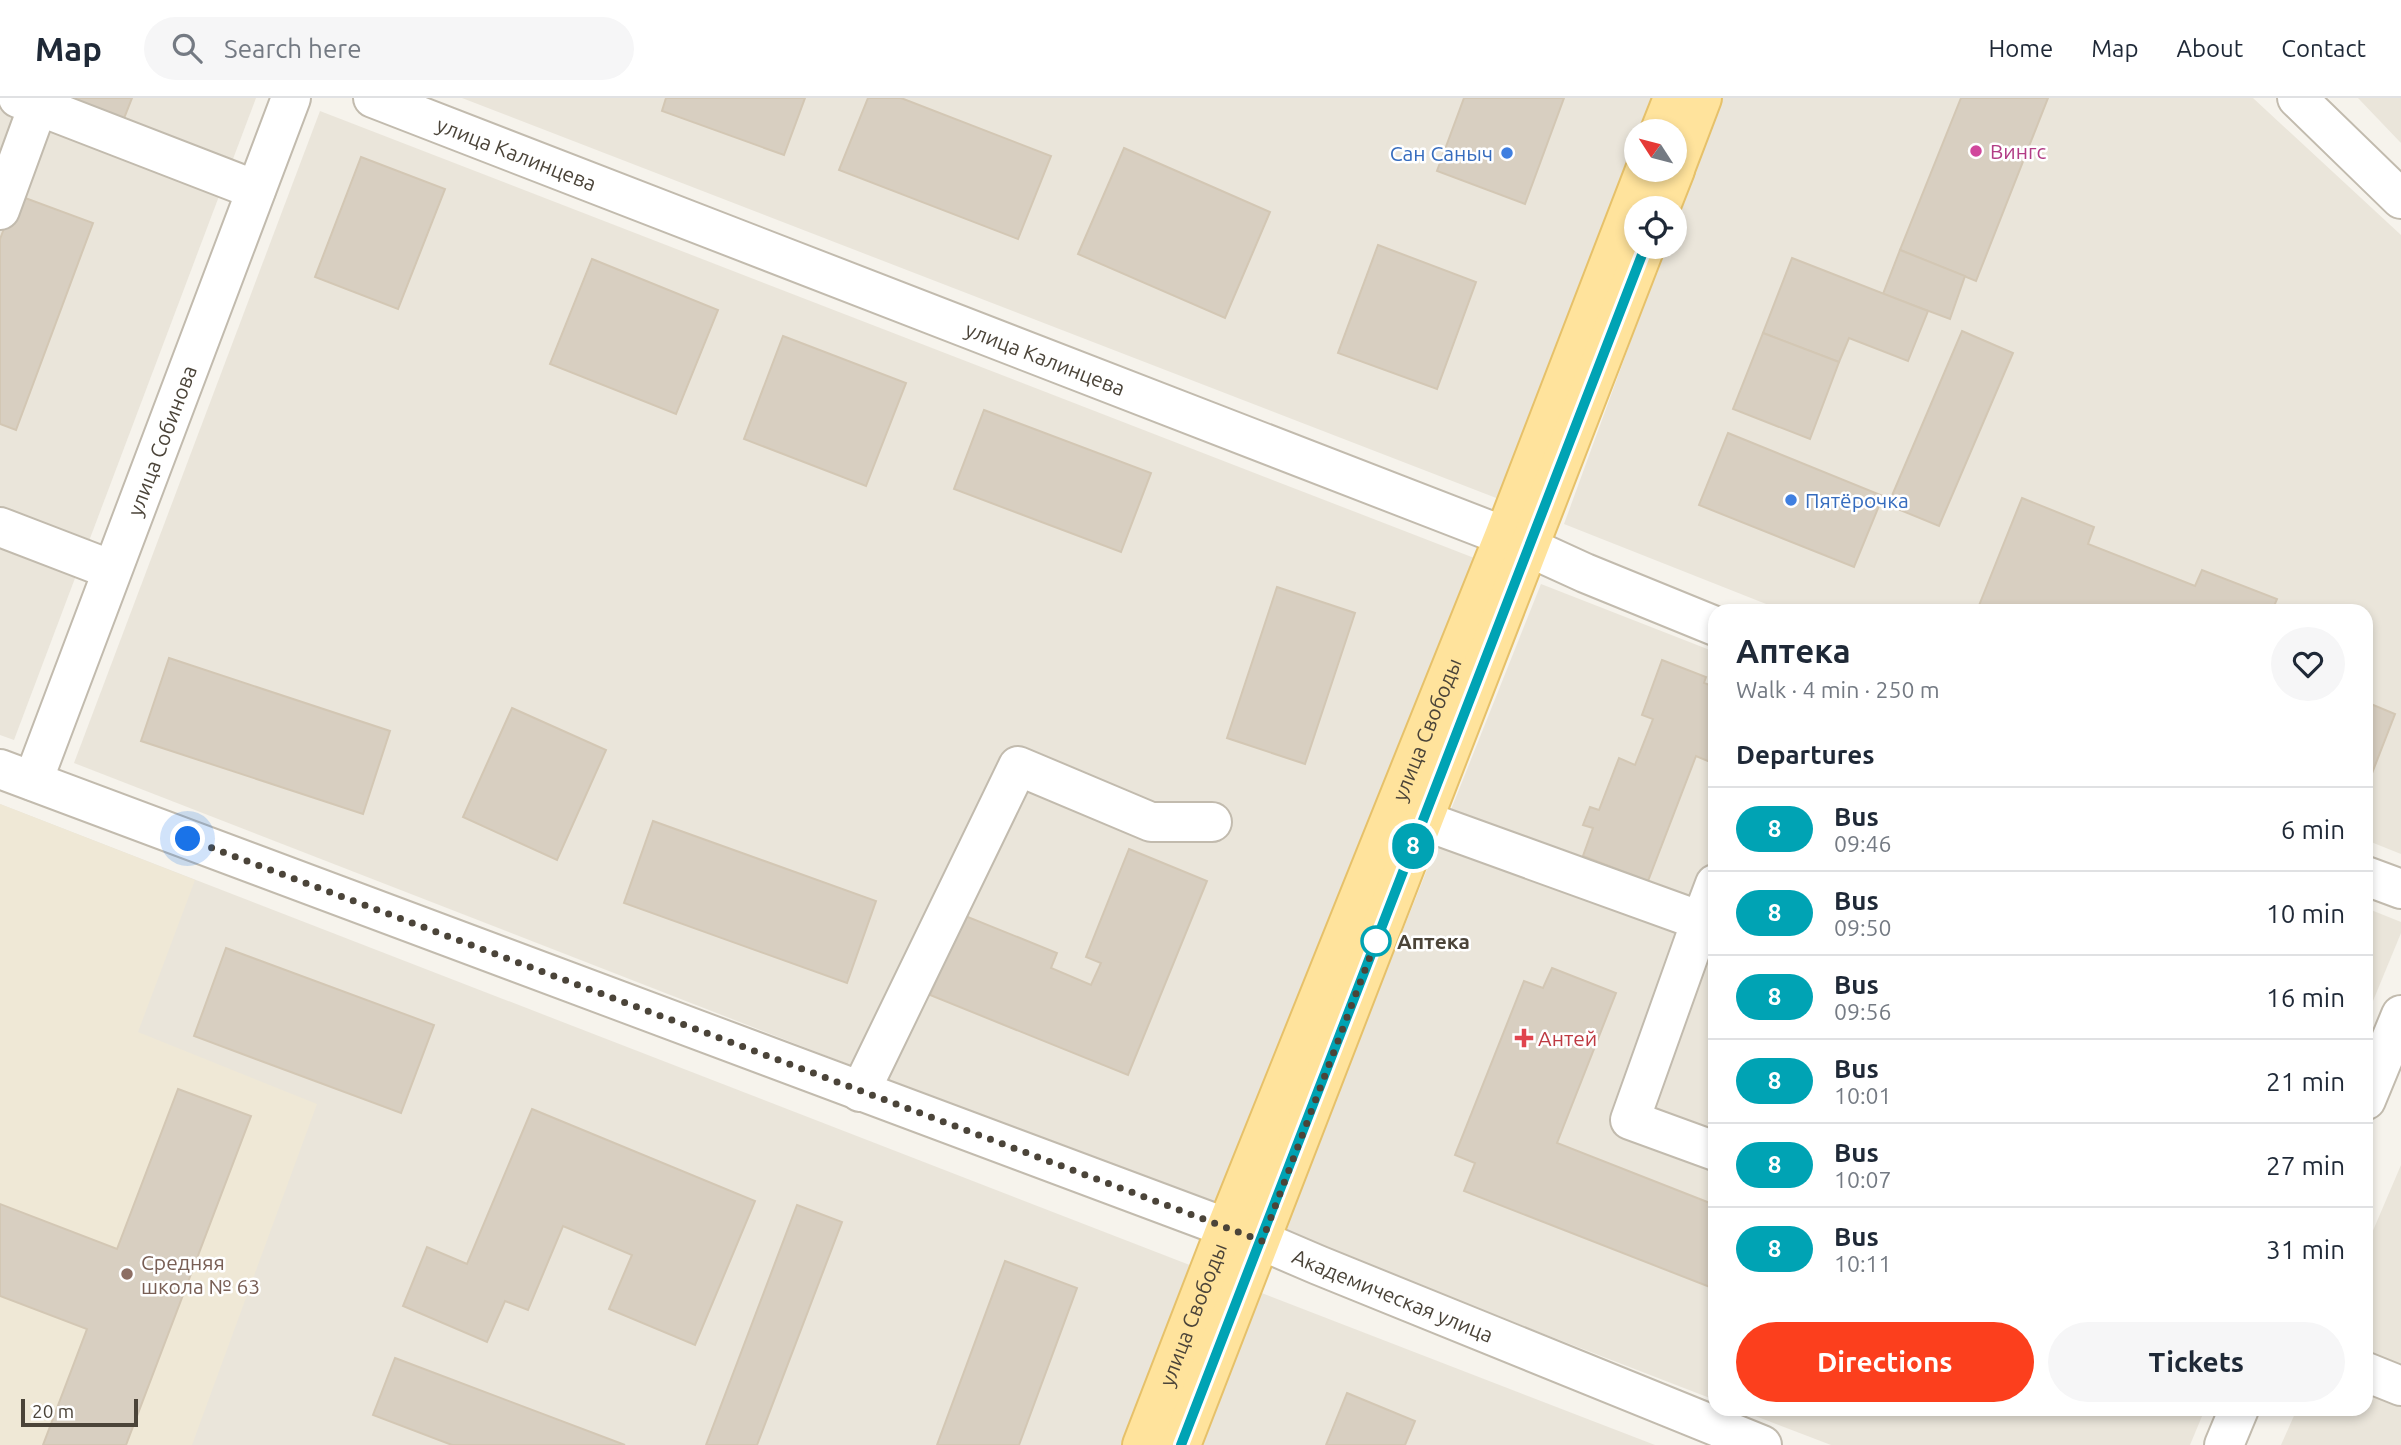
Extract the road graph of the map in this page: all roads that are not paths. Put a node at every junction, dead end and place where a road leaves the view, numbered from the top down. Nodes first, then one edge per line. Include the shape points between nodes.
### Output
1 (290, 98) edge
2 (373, 98) edge
3 (1673, 98) edge
4 (1702, 98) edge
5 (2297, 98) edge
6 (28, 102) edge
7 (1665, 119) edge
8 (1687, 138) edge
9 (1641, 182) edge
10 (256, 190) junction
11 (2401, 199) edge
12 (0, 210) edge
13 (1640, 259) edge
14 (0, 527) edge
15 (1517, 541) junction
16 (112, 570) junction
17 (1708, 623) edge
18 (16, 775) edge
19 (1422, 820) junction
20 (1212, 822) dead end
21 (2373, 879) edge
22 (2401, 889) edge
23 (1708, 902) edge
24 (1701, 921) junction
25 (2401, 1015) edge
26 (2373, 1083) edge
27 (860, 1092) junction
28 (1708, 1148) edge
29 (1226, 1228) junction
30 (1262, 1241) junction
31 (2373, 1375) edge
32 (2401, 1386) edge
33 (1708, 1413) edge
34 (1715, 1416) edge
35 (2236, 1416) edge
36 (1754, 1431) edge
37 (1142, 1445) edge
38 (1181, 1445) edge
39 (2224, 1445) edge

1 - 10 street, улица Собинова
2 - 15 street, улица Калинцева
3 - 7 main road
4 - 8 main road
5 - 11 street
6 - 10 street
6 - 12 street
9 - 15 main road, улица Свободы
10 - 16 street, улица Собинова
13 - 15 main road, улица Свободы
14 - 16 street
15 - 17 street, улица Калинцева
15 - 19 main road, улица Свободы
15 - 29 main road, улица Свободы
16 - 18 street, улица Собинова
18 - 27 street, Академическая улица
19 - 24 street
19 - 30 main road, улица Свободы
20 - 27 street via 1151,822 1018,766
21 - 22 street
23 - 24 street
24 - 28 street via 1630,1119
25 - 26 street
27 - 29 street, Академическая улица
29 - 30 street, Академическая улица
29 - 37 main road, улица Свободы
30 - 33 street, Академическая улица
30 - 38 main road, улица Свободы
31 - 32 street
34 - 36 street, Академическая улица
35 - 39 street

